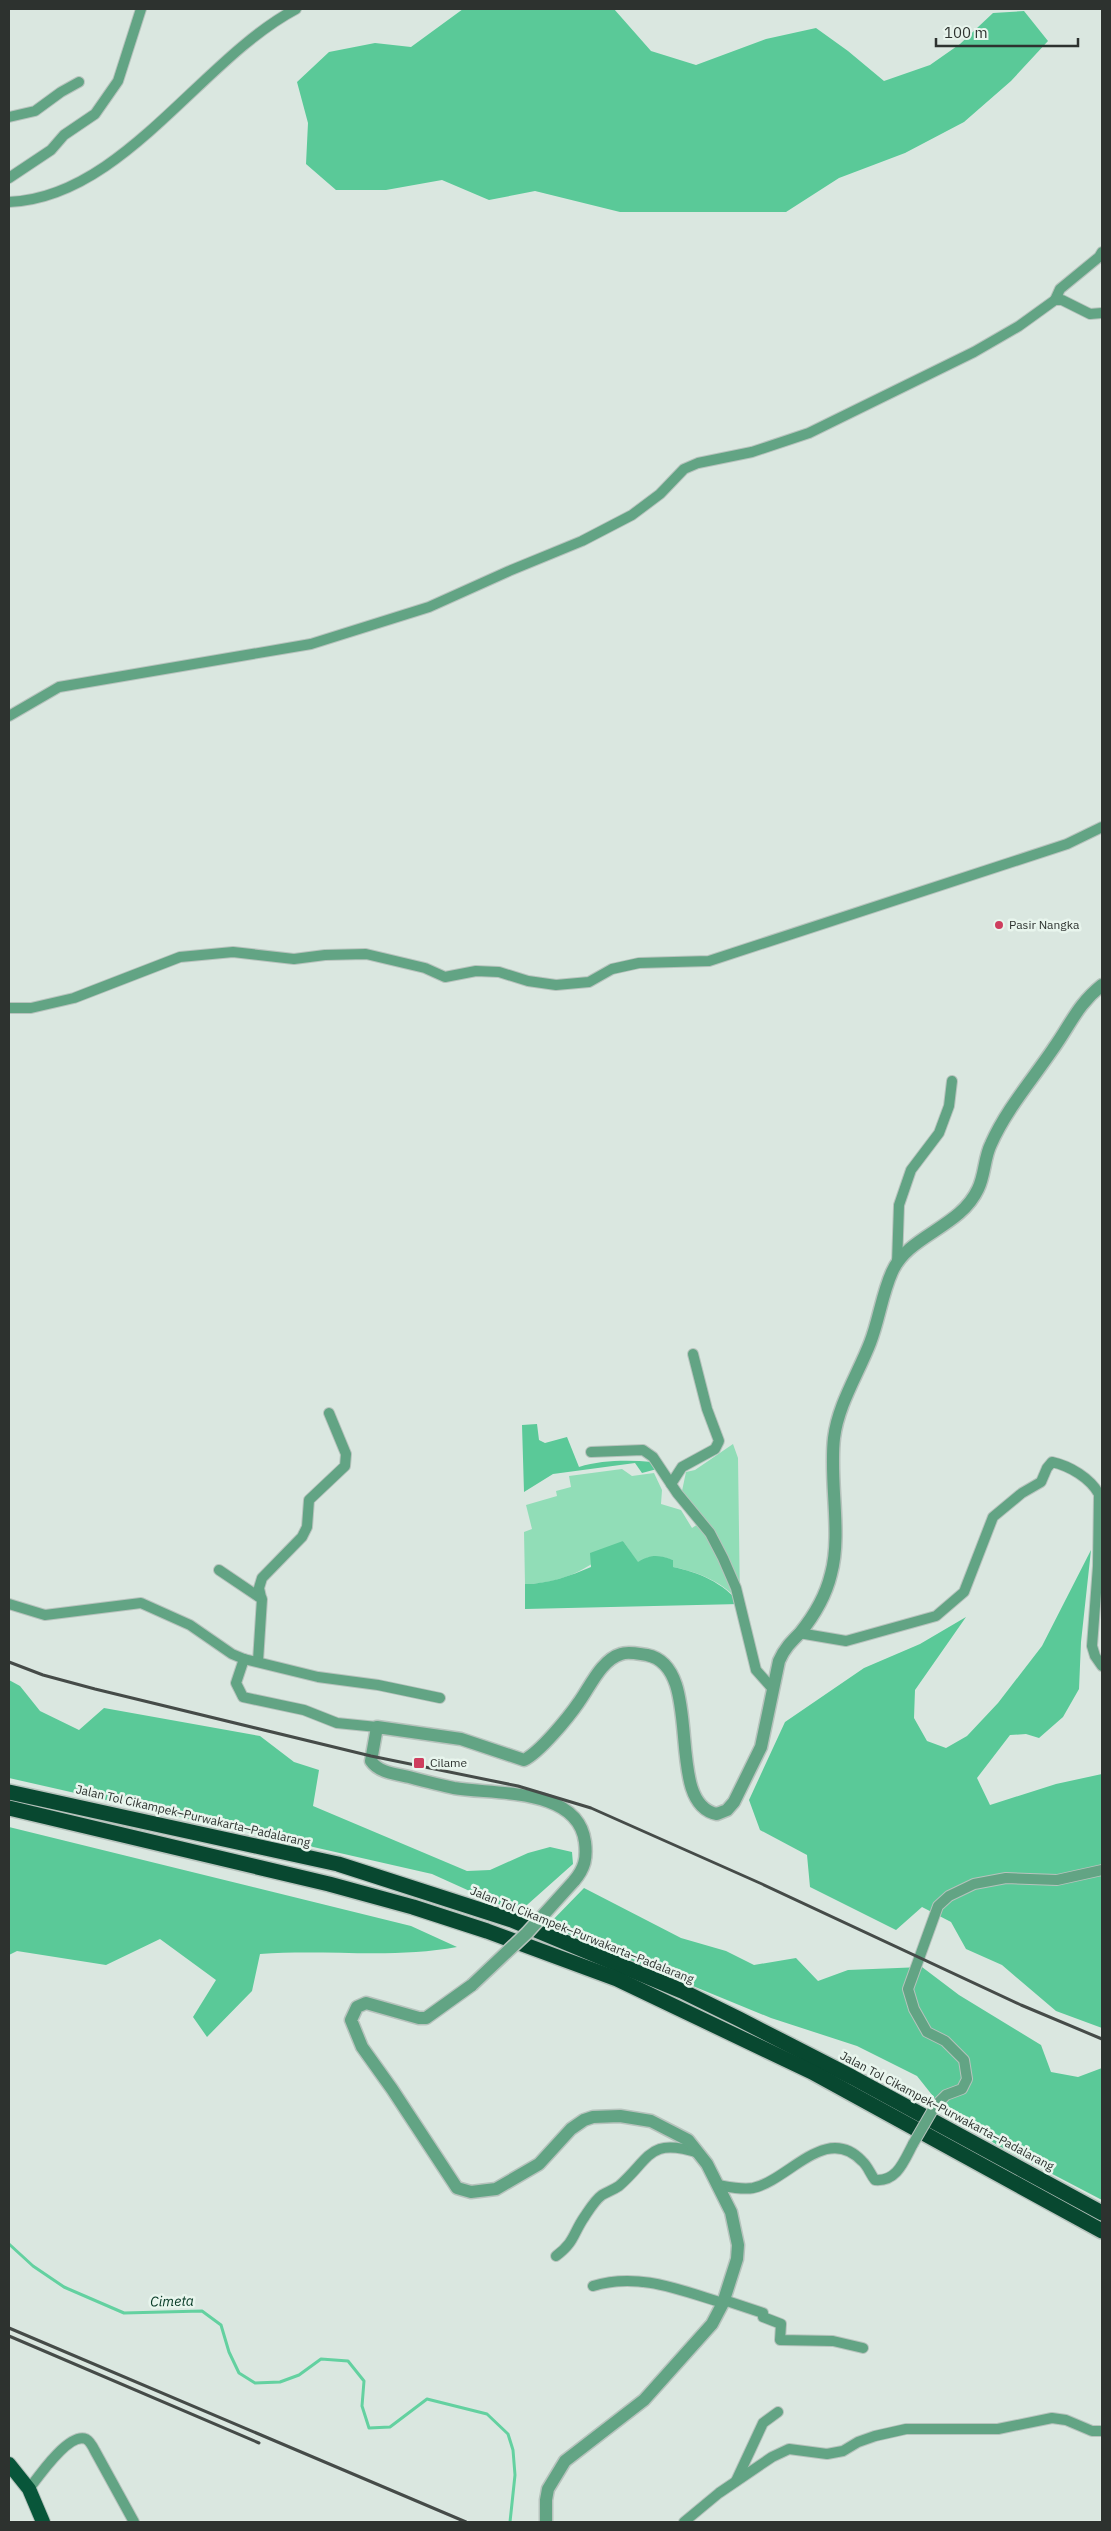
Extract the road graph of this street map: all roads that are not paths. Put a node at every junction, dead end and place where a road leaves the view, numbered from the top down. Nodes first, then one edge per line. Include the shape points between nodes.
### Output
1 (141, 9) edge
2 (296, 9) edge
3 (79, 82) dead end
4 (9, 117) edge
5 (9, 178) edge
6 (9, 202) edge
7 (1102, 252) edge
8 (1055, 300) junction
9 (1102, 313) edge
10 (9, 716) edge
11 (1102, 827) edge
12 (1102, 984) edge
13 (9, 1008) edge
14 (952, 1081) dead end
15 (897, 1264) junction
16 (693, 1354) dead end
17 (329, 1413) dead end
18 (591, 1452) dead end
19 (671, 1484) junction
20 (219, 1570) dead end
21 (260, 1597) junction
22 (9, 1604) edge
23 (799, 1633) junction
24 (244, 1659) junction
25 (258, 1661) junction
26 (1102, 1666) edge
27 (772, 1688) junction
28 (440, 1698) dead end
29 (377, 1727) junction
30 (9, 1792) edge
31 (9, 1808) edge
32 (1102, 1870) edge
33 (700, 2153) junction
34 (718, 2185) junction
35 (1102, 2213) edge
36 (1102, 2231) edge
37 (556, 2256) dead end
38 (593, 2286) dead end
39 (724, 2302) junction
40 (863, 2348) dead end
41 (778, 2412) dead end
42 (1102, 2431) edge
43 (9, 2464) edge
44 (736, 2481) junction
45 (29, 2489) junction
46 (43, 2522) edge
47 (134, 2522) edge
48 (546, 2522) edge
49 (684, 2522) edge

1 - 5 street via 118,81 95,114 64,135 51,150
2 - 6 street via 237,50 152,130 93,173 57,193
3 - 4 street via 35,111
7 - 8 street via 1060,289
8 - 9 street via 1062,300 1090,314
8 - 10 street via 974,352 809,433 684,469 660,494 632,515 582,541 429,607 311,644 59,687
11 - 13 street via 1067,844 709,961 639,963 612,969 589,982 556,985 499,972 445,977 425,968 366,954 294,959 224,952 180,957 74,998 30,1008
12 - 15 street via 1078,1008 1009,1110 991,1143 979,1187 970,1203 949,1223 905,1254
14 - 15 street via 949,1106 939,1133 911,1170 899,1205
15 - 23 street via 838,1420 832,1456 832,1573 826,1590
16 - 19 street via 719,1441 715,1449 682,1467
17 - 21 street via 346,1454 346,1466 309,1500 305,1532 262,1578
18 - 19 street via 648,1452
19 - 27 street via 710,1533 723,1558 736,1588 756,1670
20 - 21 street
21 - 25 street via 263,1603
22 - 24 street via 45,1615 141,1603 190,1625
23 - 26 street via 846,1641 936,1616 964,1592 993,1516 1041,1482 1052,1462 1070,1468 1100,1494 1092,1646
23 - 27 street via 784,1650
24 - 25 street
24 - 29 street via 236,1683 243,1697 304,1710 336,1723
25 - 28 street via 318,1677 378,1684
27 - 29 street via 757,1757 734,1802 727,1810 716,1814 701,1807 693,1794 676,1685 664,1665 648,1655 626,1653 613,1658 601,1669 568,1718 524,1760 461,1738
29 - 33 street, bridge via 371,1761 384,1770 455,1788 513,1794 564,1808 581,1825 584,1833 586,1863 574,1881 527,1933 472,1985 426,2018 366,2003 357,2007 351,2020 362,2047 457,2188 483,2192 507,2184 539,2164 571,2129 594,2117 620,2116 651,2121 688,2140
30 - 35 highway, Jalan Tol Cikampek–Purwakarta–Padalarang via 338,1864 512,1920 739,2018
31 - 36 highway via 413,1906 617,1979 812,2072
32 - 34 street, bridge via 1057,1880 1006,1878 974,1884 949,1896 938,1906 908,1989 914,2009 927,2032 945,2041 964,2060 967,2079 962,2089 946,2095 935,2106 895,2175 875,2180 855,2155 829,2148 819,2150 784,2174 759,2186
33 - 34 street
33 - 37 street via 669,2147 648,2155 618,2186 600,2196 581,2221 571,2242
34 - 39 street via 731,2212 738,2245
38 - 39 street via 606,2282 649,2281
39 - 40 street via 763,2314 763,2317 781,2324 780,2340 833,2341
39 - 48 street via 712,2324 644,2400 566,2461 548,2489
41 - 44 street via 763,2423
42 - 44 street via 1092,2431 1052,2418 998,2429 906,2429 875,2436 843,2451 827,2454 789,2449
43 - 45 highway
44 - 49 street
45 - 46 highway
45 - 47 street via 60,2450 77,2438 83,2438 95,2451

